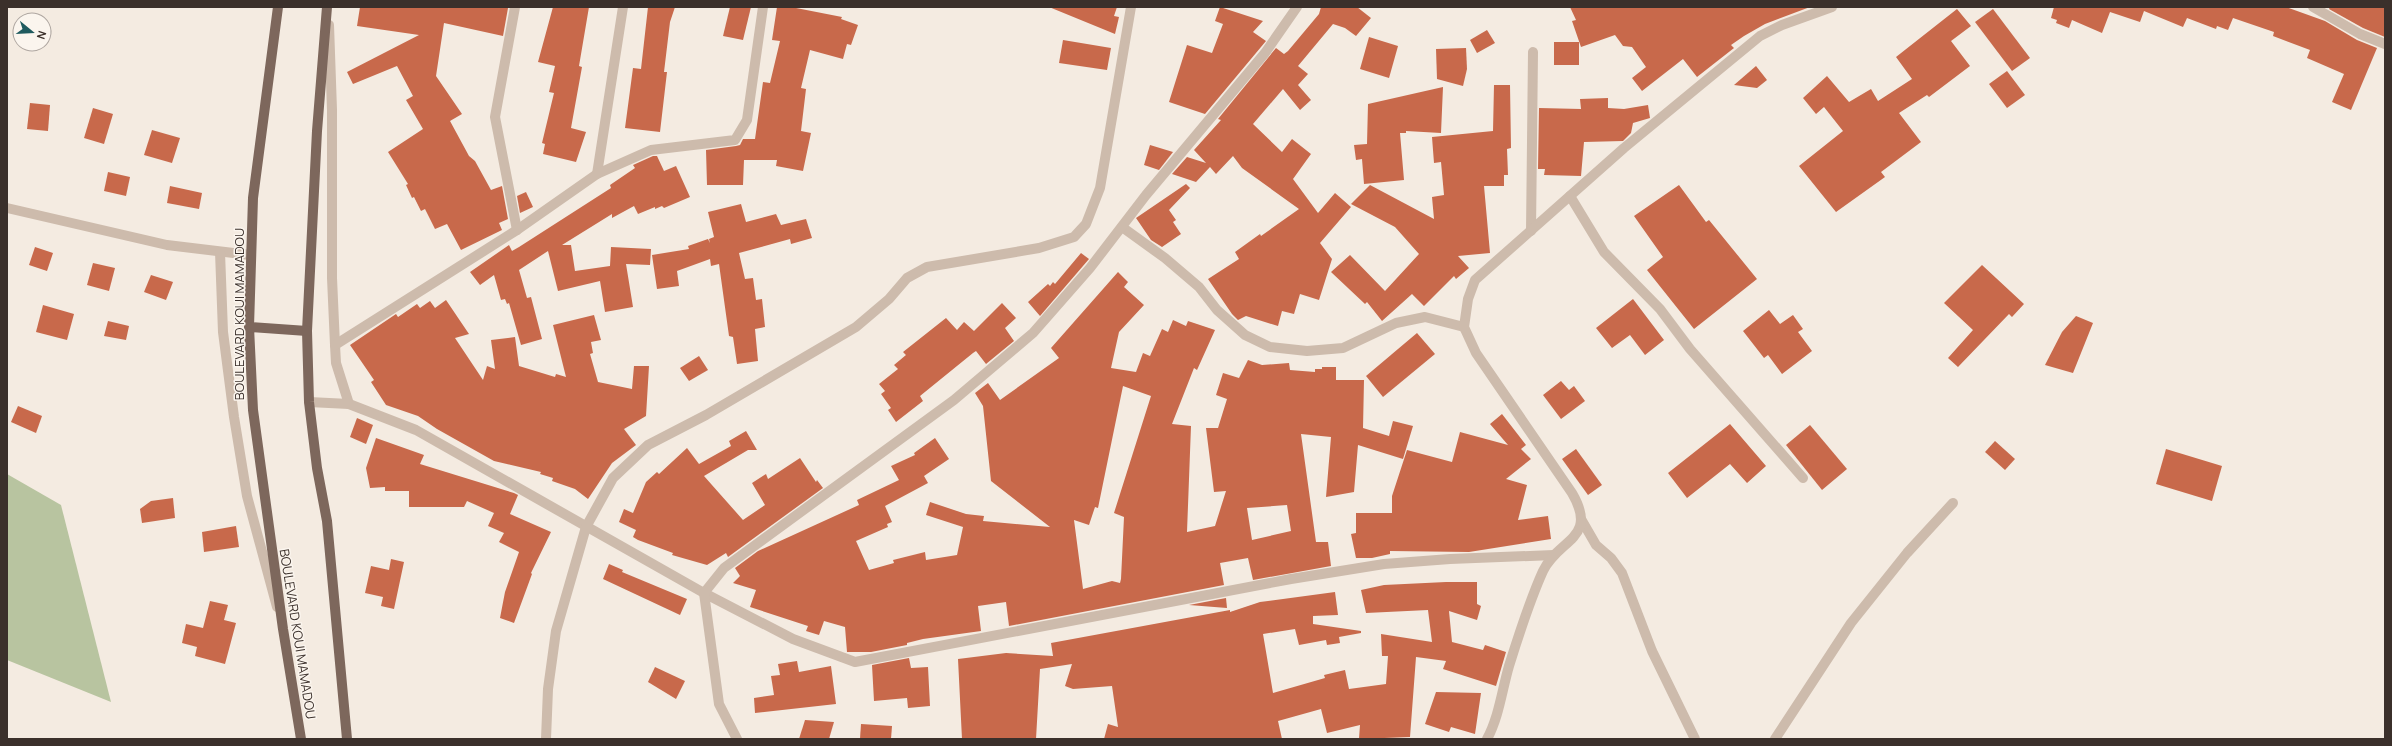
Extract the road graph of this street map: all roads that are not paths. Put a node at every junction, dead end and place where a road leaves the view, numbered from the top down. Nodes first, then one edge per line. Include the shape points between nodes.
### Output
1 (278, 7) edge
2 (327, 7) edge
3 (515, 7) edge
4 (623, 7) edge
5 (763, 7) edge
6 (1131, 7) edge
7 (1297, 7) edge
8 (1832, 7) edge
9 (2313, 7) edge
10 (2385, 44) edge
11 (1533, 52) dead end
12 (597, 174) junction
13 (1570, 196) junction
14 (7, 208) edge
15 (1122, 227) junction
16 (517, 230) junction
17 (1531, 231) junction
18 (220, 252) junction
19 (250, 255) junction
20 (1464, 327) junction
21 (250, 328) junction
22 (307, 330) junction
23 (335, 345) junction
24 (309, 402) junction
25 (349, 404) junction
26 (1803, 478) dead end
27 (1953, 503) dead end
28 (1581, 519) junction
29 (586, 527) junction
30 (1554, 555) junction
31 (704, 593) junction
32 (283, 629) junction
33 (301, 739) edge
34 (347, 739) edge
35 (546, 739) edge
36 (737, 739) edge
37 (1487, 739) edge
38 (1696, 739) edge
39 (1774, 739) edge

1 - 19 main road, BOULEVARD KOUI MAMADOU via 261,121
2 - 22 main road via 317,131
2 - 23 street
3 - 16 street via 495,117
4 - 12 street
5 - 12 street via 747,120 735,140 651,150
6 - 29 street via 1100,188 1086,224 1074,237 1039,248 927,267 914,274 856,327 642,450 613,478
7 - 15 street via 1265,54
8 - 13 street via 1760,36
9 - 10 street via 2360,34
11 - 17 street
12 - 16 street
13 - 17 street
13 - 26 street via 1604,252 1660,308 1690,349
14 - 18 street via 167,245
15 - 20 street via 1166,258 1199,287 1217,310 1245,335 1270,347 1307,351 1343,348 1396,323 1425,317
15 - 31 street via 1090,268 1022,342 954,400 724,568
16 - 23 street
17 - 20 street via 1475,280 1468,299
18 - 19 street
18 - 32 street via 223,332 247,496
19 - 21 main road, BOULEVARD KOUI MAMADOU
20 - 28 street via 1476,353 1580,506
21 - 22 main road
21 - 32 main road, BOULEVARD KOUI MAMADOU via 253,410
22 - 24 main road
23 - 25 street via 336,363
24 - 25 street
24 - 34 main road via 327,521
25 - 29 street via 416,430
27 - 39 street via 1907,553 1852,623
28 - 30 street via 1578,531 1570,543
28 - 38 street via 1596,545 1611,558 1622,573 1652,651
29 - 31 street
29 - 35 street via 556,631 548,689
30 - 31 street via 1384,564 1291,579 855,662 793,639
30 - 37 street via 1544,569 1532,596
31 - 36 street via 719,704
32 - 33 main road, BOULEVARD KOUI MAMADOU

